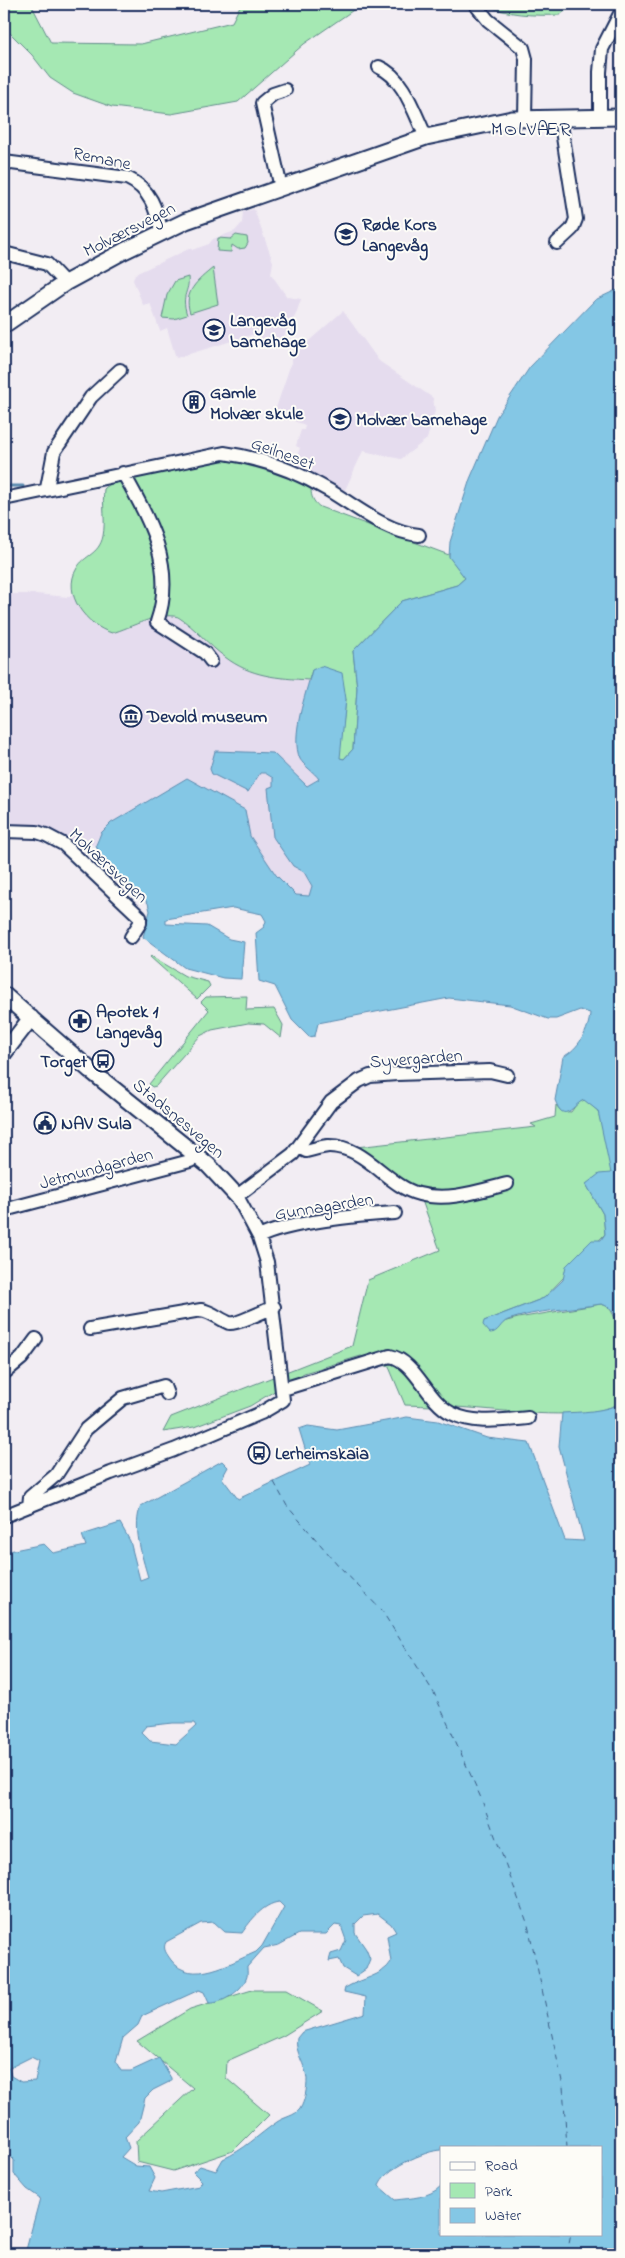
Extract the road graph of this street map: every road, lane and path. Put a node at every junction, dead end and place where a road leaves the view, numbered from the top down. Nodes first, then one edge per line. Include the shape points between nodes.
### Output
1 (475, 4) edge
2 (621, 13) edge
3 (379, 67) dead end
4 (285, 90) dead end
5 (621, 117) edge
6 (525, 118) junction
7 (560, 118) junction
8 (600, 118) junction
9 (426, 137) junction
10 (4, 162) edge
11 (281, 188) junction
12 (162, 232) junction
13 (557, 243) dead end
14 (4, 253) edge
15 (65, 283) junction
16 (4, 325) edge
17 (120, 370) dead end
18 (123, 473) junction
19 (47, 488) junction
20 (4, 499) edge
21 (419, 535) dead end
22 (211, 661) dead end
23 (4, 831) edge
24 (131, 937) dead end
25 (4, 995) edge
26 (32, 1018) junction
27 (4, 1053) edge
28 (507, 1075) dead end
29 (298, 1147) junction
30 (197, 1157) junction
31 (507, 1184) dead end
32 (237, 1196) junction
33 (4, 1210) edge
34 (395, 1213) dead end
35 (259, 1237) junction
36 (274, 1307) junction
37 (90, 1329) dead end
38 (36, 1339) dead end
39 (4, 1373) edge
40 (283, 1389) junction
41 (167, 1394) dead end
42 (528, 1418) dead end
43 (29, 1506) junction
44 (4, 1516) edge

1 - 6 street via 488,20 523,48 526,59
2 - 8 street via 602,49
3 - 9 street via 388,71 403,91
4 - 11 street via 262,103
5 - 8 street, Molværsvegen
6 - 7 street, Molværsvegen
6 - 9 street, Molværsvegen
7 - 8 street, Molværsvegen
7 - 13 street via 576,219 572,229
9 - 11 street, Molværsvegen
10 - 12 street, Remane via 127,178 142,186 154,204
11 - 12 street, Molværsvegen
12 - 15 street, Molværsvegen
14 - 15 street via 47,264
15 - 16 street, Molværsvegen
17 - 19 street via 91,397 54,452
18 - 19 street, Geilneset
18 - 21 street, Geilneset via 170,466 220,453 240,455 305,477 397,529
18 - 22 street via 147,513 160,550 163,587 157,622 205,653
19 - 20 street, Geilneset
23 - 24 street, Molværsvegen via 37,832 63,844 140,917
25 - 26 street, Stadsnesvegen
26 - 27 street
26 - 30 street, Stadsnesvegen
28 - 29 street, Syvergarden via 490,1071 370,1076 344,1089
29 - 31 street via 306,1151 326,1146 344,1149 368,1161 400,1186 420,1194 448,1197
29 - 32 street, Syvergarden
30 - 32 street, Stadsnesvegen
30 - 33 street, Jetmundgarden via 190,1162
32 - 35 street, Stadsnesvegen
34 - 35 street, Gunnagarden via 295,1226
35 - 36 street, Stadsnesvegen via 267,1262
36 - 37 street via 237,1324 201,1310
36 - 40 street, Stadsnesvegen
38 - 39 street via 22,1358
40 - 42 street via 390,1356 404,1361 432,1398 451,1413 484,1421
40 - 43 street via 283,1400 261,1413
41 - 43 street via 164,1386 123,1398 86,1429 56,1475 30,1497
43 - 44 street

